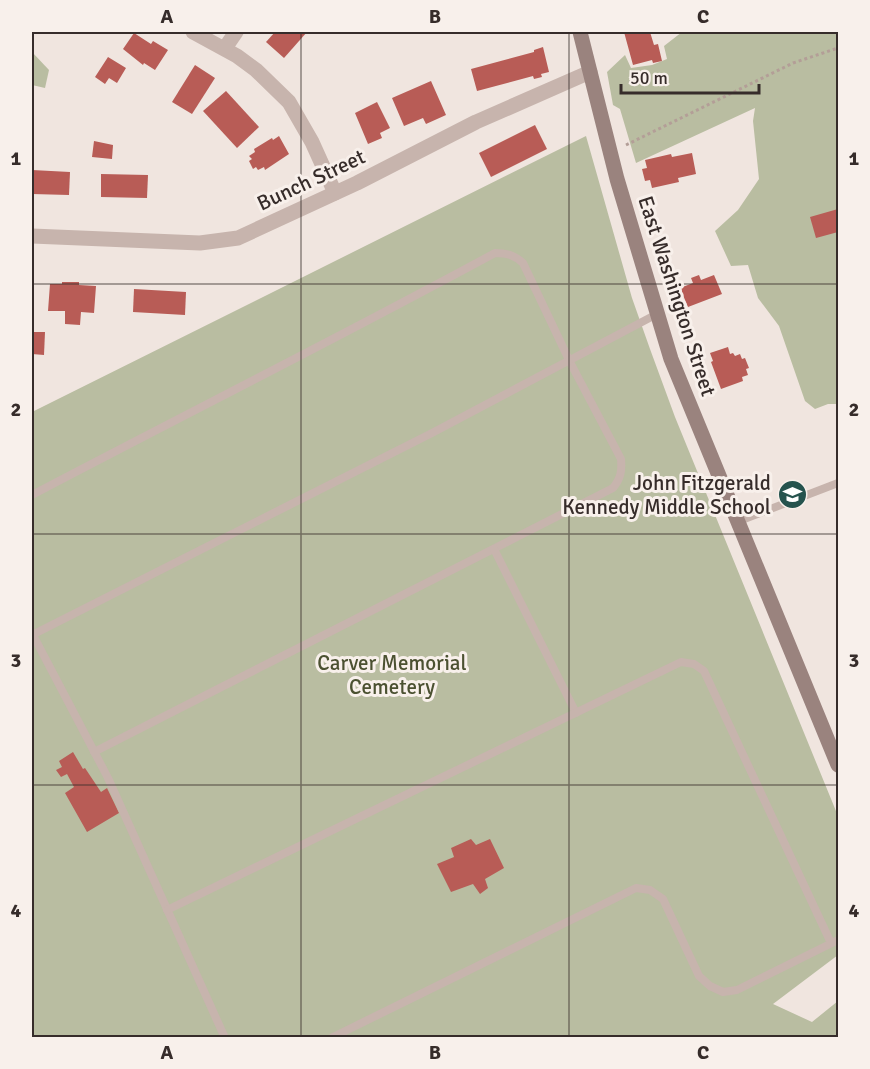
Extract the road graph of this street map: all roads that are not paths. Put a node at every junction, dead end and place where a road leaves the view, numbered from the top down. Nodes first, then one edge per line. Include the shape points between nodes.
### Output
1 (193, 32) edge
2 (236, 32) edge
3 (580, 32) edge
4 (225, 48) junction
5 (590, 72) junction
6 (335, 193) junction
7 (32, 236) edge
8 (657, 314) junction
9 (570, 362) junction
10 (838, 483) edge
11 (32, 495) edge
12 (740, 521) junction
13 (494, 549) junction
14 (32, 634) edge
15 (576, 713) junction
16 (94, 752) junction
17 (838, 765) edge
18 (167, 910) junction
19 (835, 942) edge
20 (225, 1038) edge
21 (332, 1038) edge

1 - 4 street
2 - 4 street
3 - 5 main road, East Washington Street
4 - 6 street via 256,70 289,102
5 - 6 street, Bunch Street via 476,122
5 - 8 main road, East Washington Street
6 - 7 street, Bunch Street via 238,238 212,243
8 - 9 lane
8 - 12 main road, East Washington Street via 671,358
9 - 11 lane via 523,263 506,253 495,253
9 - 13 lane via 621,459 619,481 613,488
9 - 14 lane
10 - 12 lane
12 - 17 main road, East Washington Street
13 - 15 lane
13 - 16 lane
14 - 16 lane
15 - 18 lane
15 - 19 lane via 681,662 704,671
16 - 18 lane
18 - 20 lane
19 - 21 lane via 737,990 723,992 699,976 663,900 650,890 636,888

